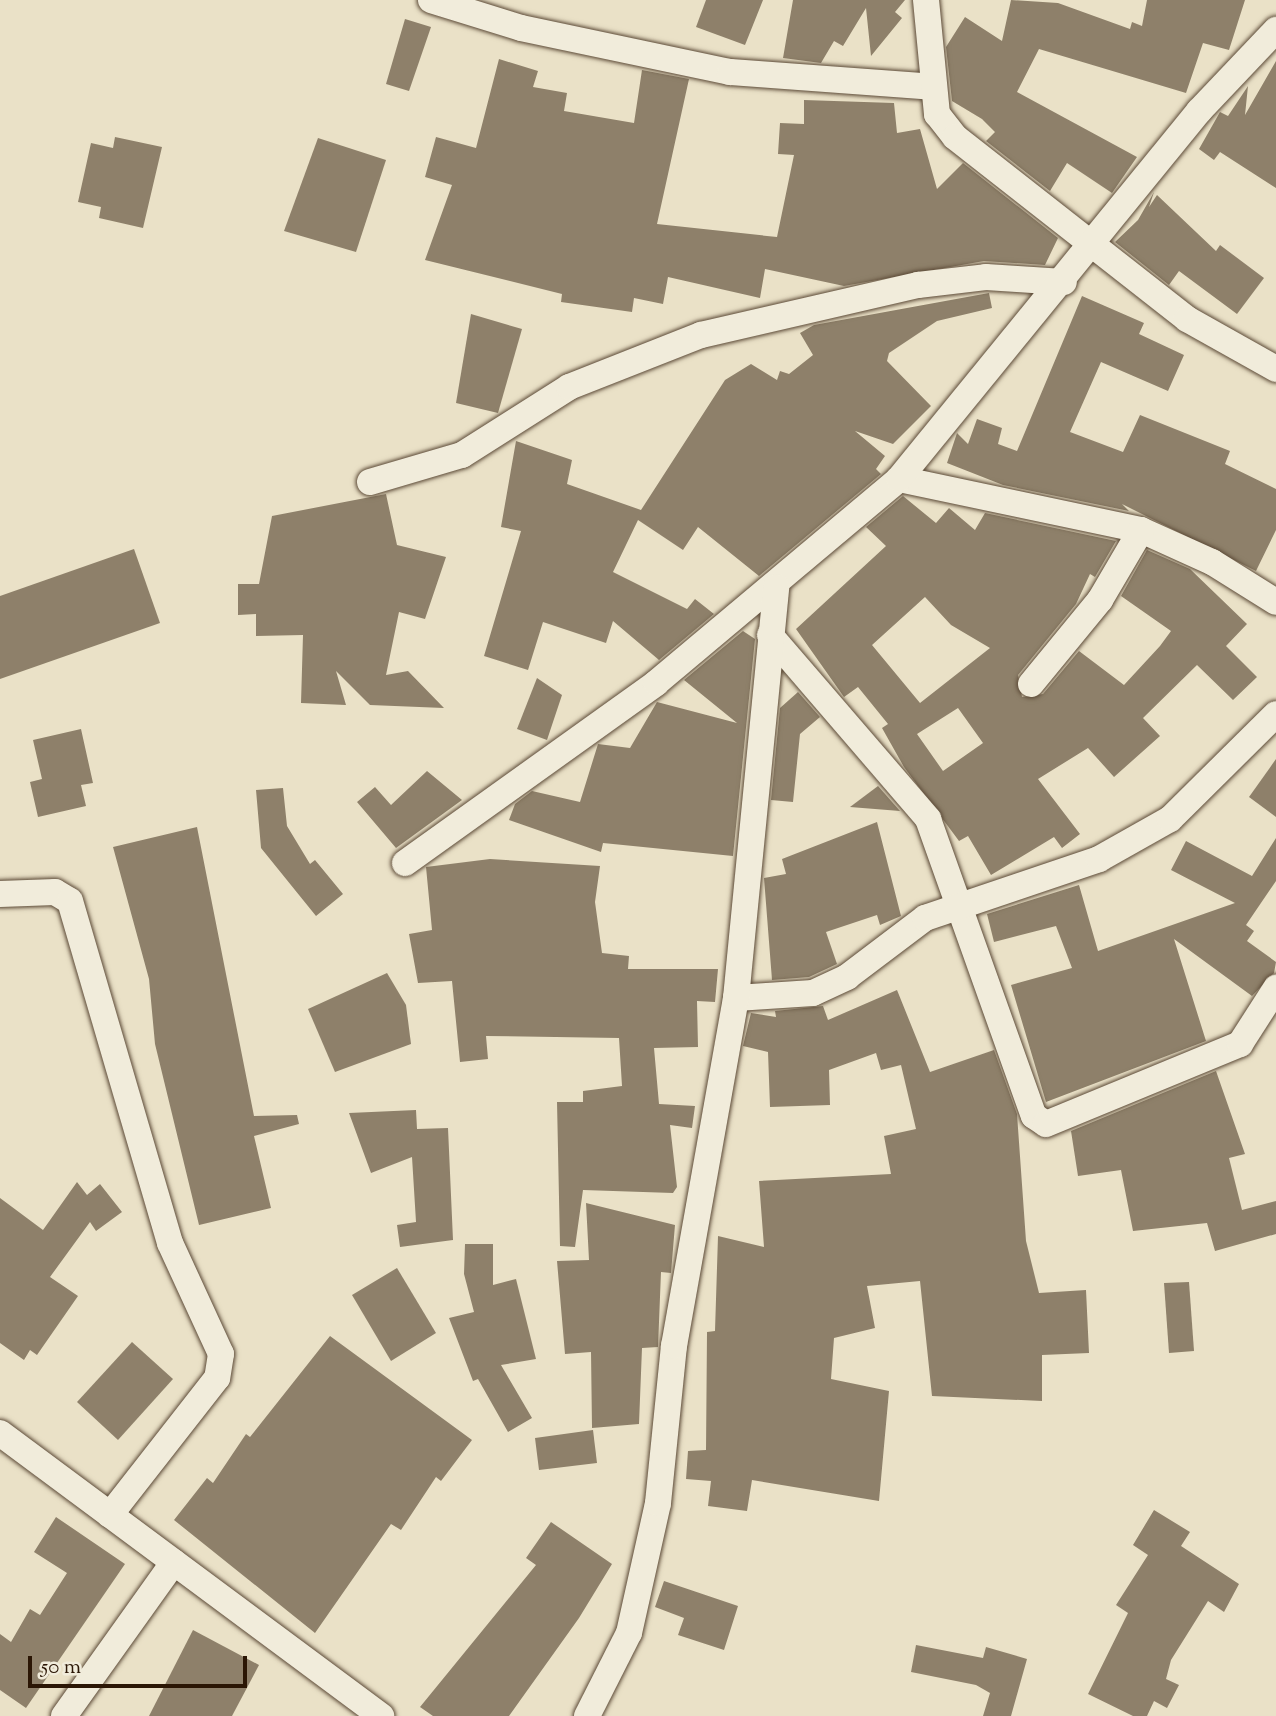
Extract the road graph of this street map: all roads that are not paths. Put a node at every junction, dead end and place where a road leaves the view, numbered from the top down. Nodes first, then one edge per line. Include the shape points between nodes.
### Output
1 (430, 0) edge
2 (926, 0) edge
3 (1276, 30) edge
4 (932, 87) junction
5 (1094, 246) junction
6 (1064, 282) junction
7 (1276, 369) edge
8 (899, 479) junction
9 (370, 482) dead end
10 (1141, 530) junction
11 (775, 587) junction
12 (1276, 602) edge
13 (770, 635) junction
14 (1031, 684) dead end
15 (1276, 714) edge
16 (405, 863) dead end
17 (0, 894) edge
18 (957, 909) junction
19 (1276, 988) edge
20 (736, 998) junction
21 (0, 1433) edge
22 (110, 1515) junction
23 (174, 1562) junction
24 (64, 1716) edge
25 (382, 1716) edge
26 (587, 1716) edge

1 - 4 street via 521,28 730,72
2 - 4 street
3 - 5 street via 1199,111
4 - 5 street via 937,114 955,137
5 - 6 street
5 - 7 street via 1187,320
6 - 8 street
6 - 9 street via 986,277 918,285 701,335 569,387 462,455
8 - 10 street
8 - 11 street
10 - 12 street via 1212,562
10 - 14 street via 1100,600
11 - 13 street
11 - 16 street via 656,683
13 - 18 street via 928,819
13 - 20 street
15 - 18 street via 1170,820 1099,859
17 - 22 street via 55,892 70,901 170,1243 221,1353 217,1378
18 - 19 street via 1034,1116 1046,1124 1240,1044
18 - 20 street via 925,918 847,977 813,993
20 - 26 street via 674,1346 658,1503 629,1633
21 - 22 street
22 - 23 street
23 - 24 street
23 - 25 street

